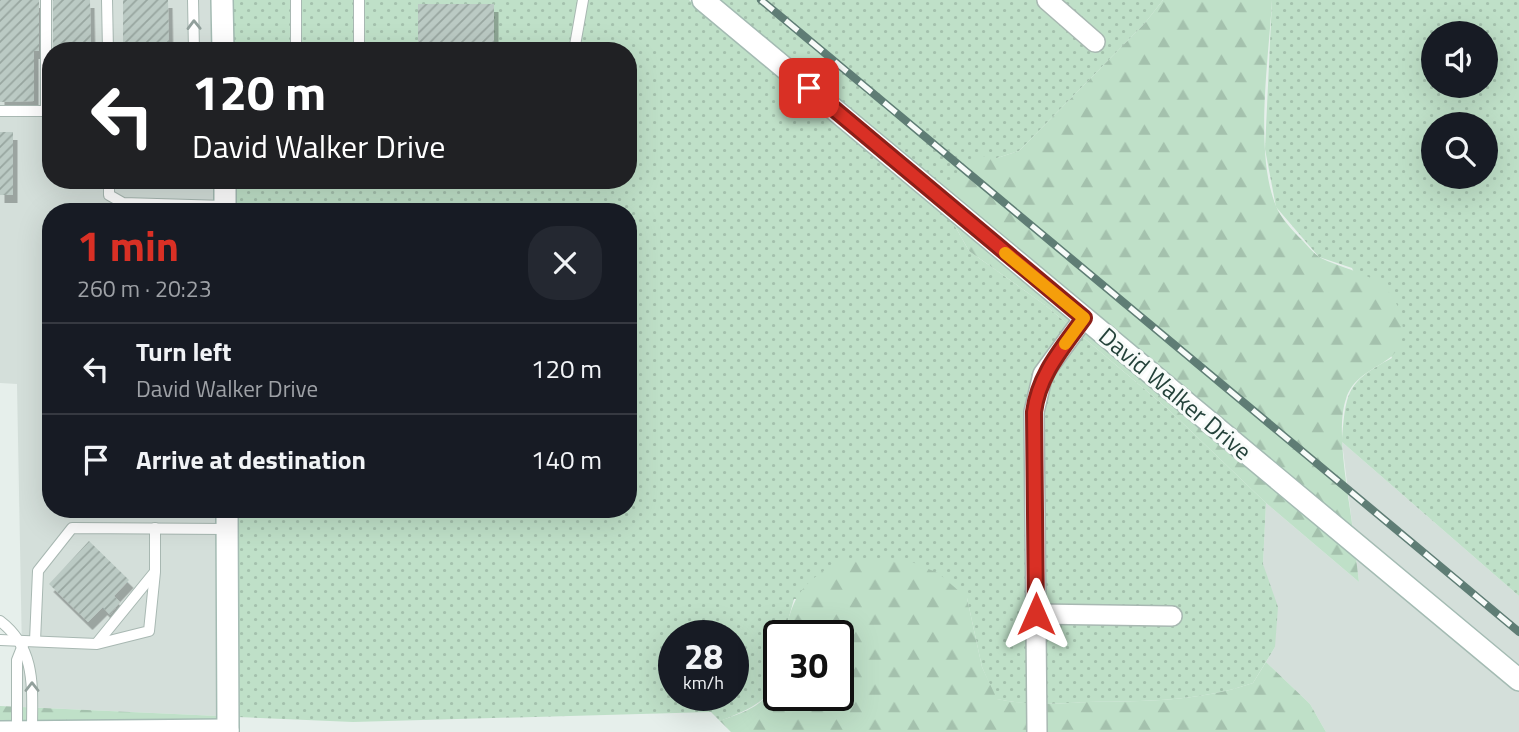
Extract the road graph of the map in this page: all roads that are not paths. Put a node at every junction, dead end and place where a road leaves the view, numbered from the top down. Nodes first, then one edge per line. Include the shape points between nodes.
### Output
1 (46, 0) edge
2 (107, 0) edge
3 (193, 0) edge
4 (222, 0) edge
5 (296, 0) edge
6 (359, 0) edge
7 (583, 0) edge
8 (703, 0) edge
9 (1047, 0) edge
10 (47, 42) edge
11 (108, 42) edge
12 (194, 42) edge
13 (223, 42) edge
14 (296, 42) edge
15 (359, 42) edge
16 (576, 42) edge
17 (1095, 42) dead end
18 (0, 111) edge
19 (42, 111) edge
20 (109, 189) edge
21 (123, 203) edge
22 (1084, 318) junction
23 (227, 519) edge
24 (155, 528) junction
25 (155, 572) junction
26 (1036, 614) junction
27 (1172, 615) dead end
28 (0, 621) edge
29 (0, 640) edge
30 (35, 641) junction
31 (21, 643) junction
32 (97, 643) junction
33 (1519, 680) edge
34 (32, 731) edge
35 (229, 731) edge
36 (0, 732) edge
37 (17, 732) edge
38 (1037, 732) edge

1 - 10 lane
2 - 11 lane
12 -> 3 lane
4 - 13 street
5 - 14 lane
6 - 15 lane
7 - 16 lane
8 - 22 street, David Walker Drive
9 - 17 street
18 - 19 lane
20 - 21 lane via 109,195
22 - 26 street via 1043,374 1037,392
22 - 33 street, David Walker Drive
23 - 24 lane
23 - 35 street
24 - 25 lane
24 - 30 lane via 72,528 38,571
25 - 32 lane
25 - 32 lane via 149,631
26 - 27 street
26 - 38 street
28 - 31 lane
29 - 31 lane
30 - 31 lane
30 - 32 lane
34 -> 31 lane via 32,667
31 - 37 lane
34 - 35 street
34 - 37 street
36 - 37 street

